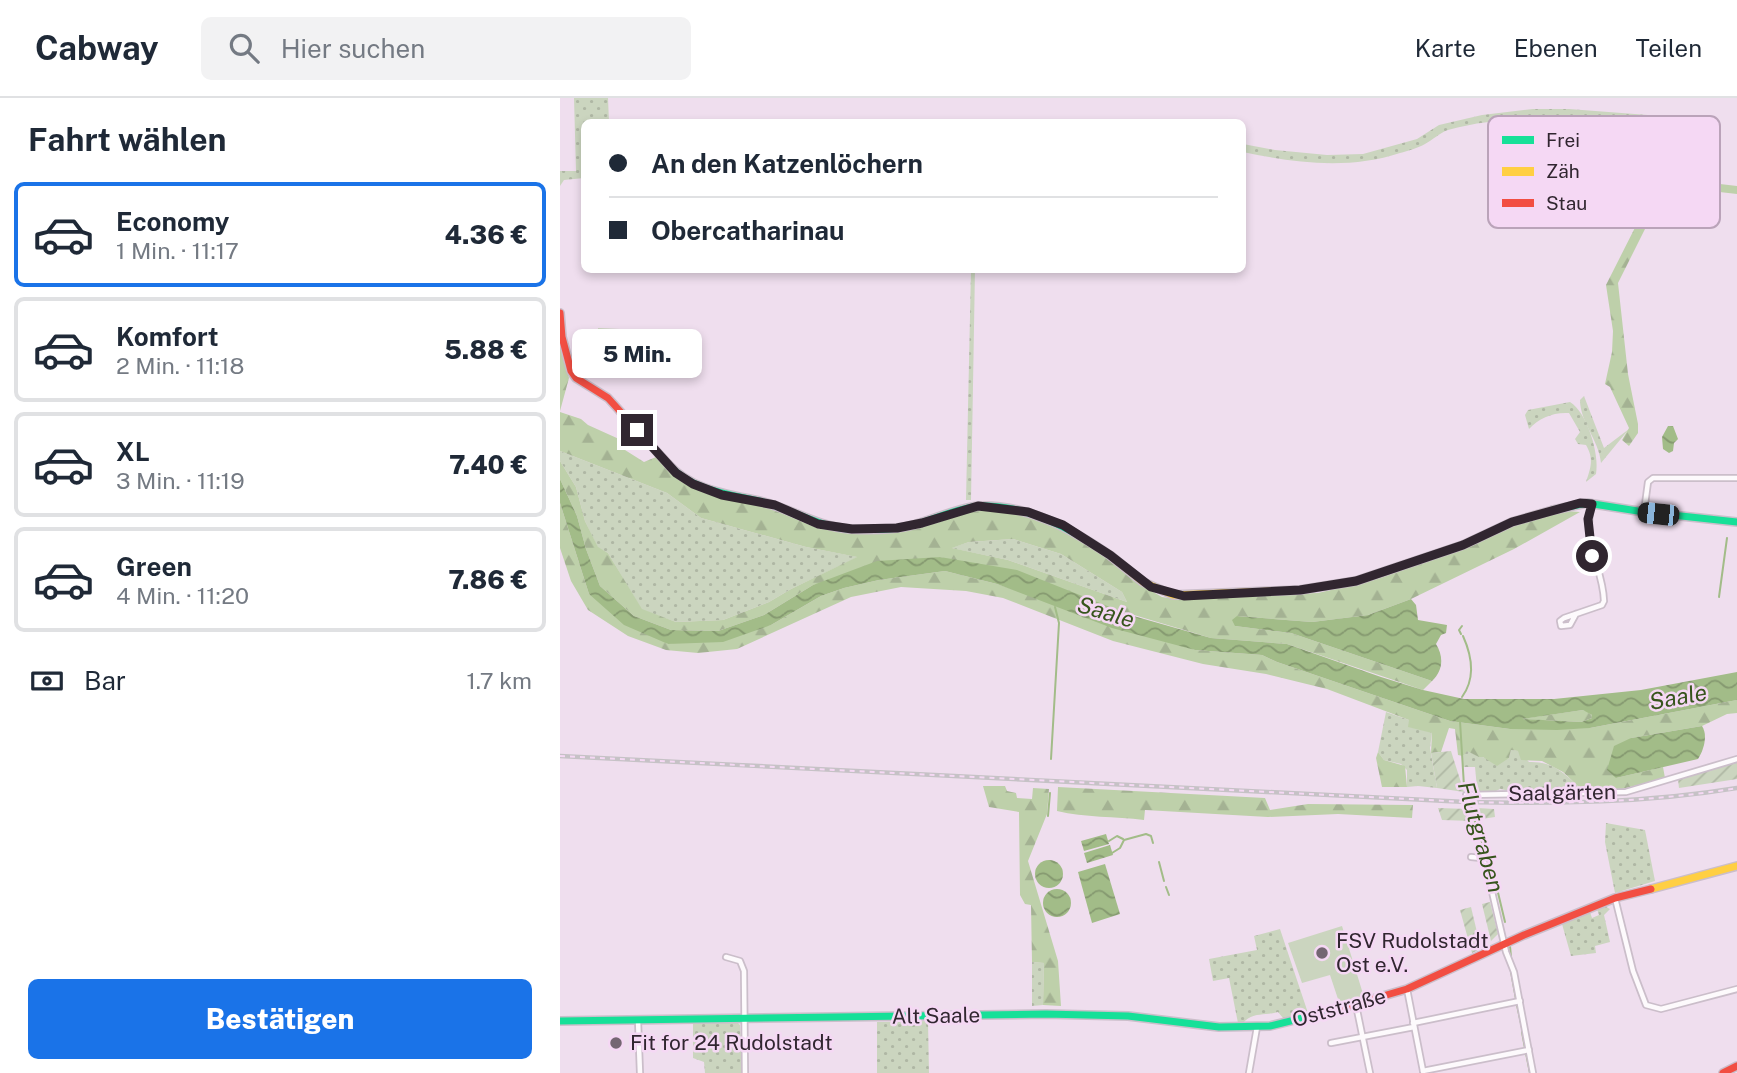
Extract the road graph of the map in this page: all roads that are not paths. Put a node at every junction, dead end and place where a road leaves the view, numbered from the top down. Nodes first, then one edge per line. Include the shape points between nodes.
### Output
1 (560, 313) edge
2 (1737, 478) edge
3 (1592, 504) junction
4 (1644, 512) junction
5 (1737, 522) edge
6 (1576, 614) dead end
7 (1737, 760) edge
8 (1468, 795) dead end
9 (1471, 857) dead end
10 (1737, 866) edge
11 (1615, 898) junction
12 (1504, 944) junction
13 (726, 957) dead end
14 (1407, 989) junction
15 (1737, 989) edge
16 (1520, 1001) junction
17 (1356, 1005) junction
18 (1128, 1016) joint
19 (745, 1018) junction
20 (638, 1020) junction
21 (560, 1021) edge
22 (1414, 1025) junction
23 (1257, 1027) junction
24 (1362, 1037) junction
25 (1331, 1043) dead end
26 (1529, 1050) junction
27 (1737, 1066) edge
28 (1423, 1072) edge
29 (640, 1073) edge
30 (746, 1073) edge
31 (1249, 1073) edge
32 (1370, 1073) edge
33 (1534, 1073) edge
34 (1723, 1073) edge

1 - 3 main road via 573,375 608,398 676,473 713,493 768,503 837,528 897,528 978,506 1028,512 1063,525 1151,587 1184,596 1300,590 1356,581 1463,545 1512,522 1574,504
2 - 4 street via 1653,478 1648,482
3 - 4 main road
3 - 6 street via 1589,539 1604,601 1596,609
4 - 5 main road
7 - 8 street, Saalgärten via 1626,792
9 - 12 street via 1481,858 1486,866
10 - 11 main road, Oststraße
11 - 12 main road, Oststraße
11 - 15 street via 1646,1005 1661,1009
12 - 14 main road, Oststraße
12 - 16 street
13 - 19 street via 742,966
14 - 17 main road, Oststraße
14 - 22 street
16 - 22 street
16 - 26 street
17 - 23 main road, Oststraße
17 - 24 street
18 - 19 main road, Alt Saale
18 - 23 main road, Oststraße via 1192,1025
19 - 20 main road, Alt Saale
19 - 30 street
20 - 21 main road, Alt Saale
20 - 29 street
22 - 24 street
22 - 28 street
23 - 31 street
24 - 25 street
24 - 32 street
26 - 28 street
26 - 33 street
27 - 34 main road

